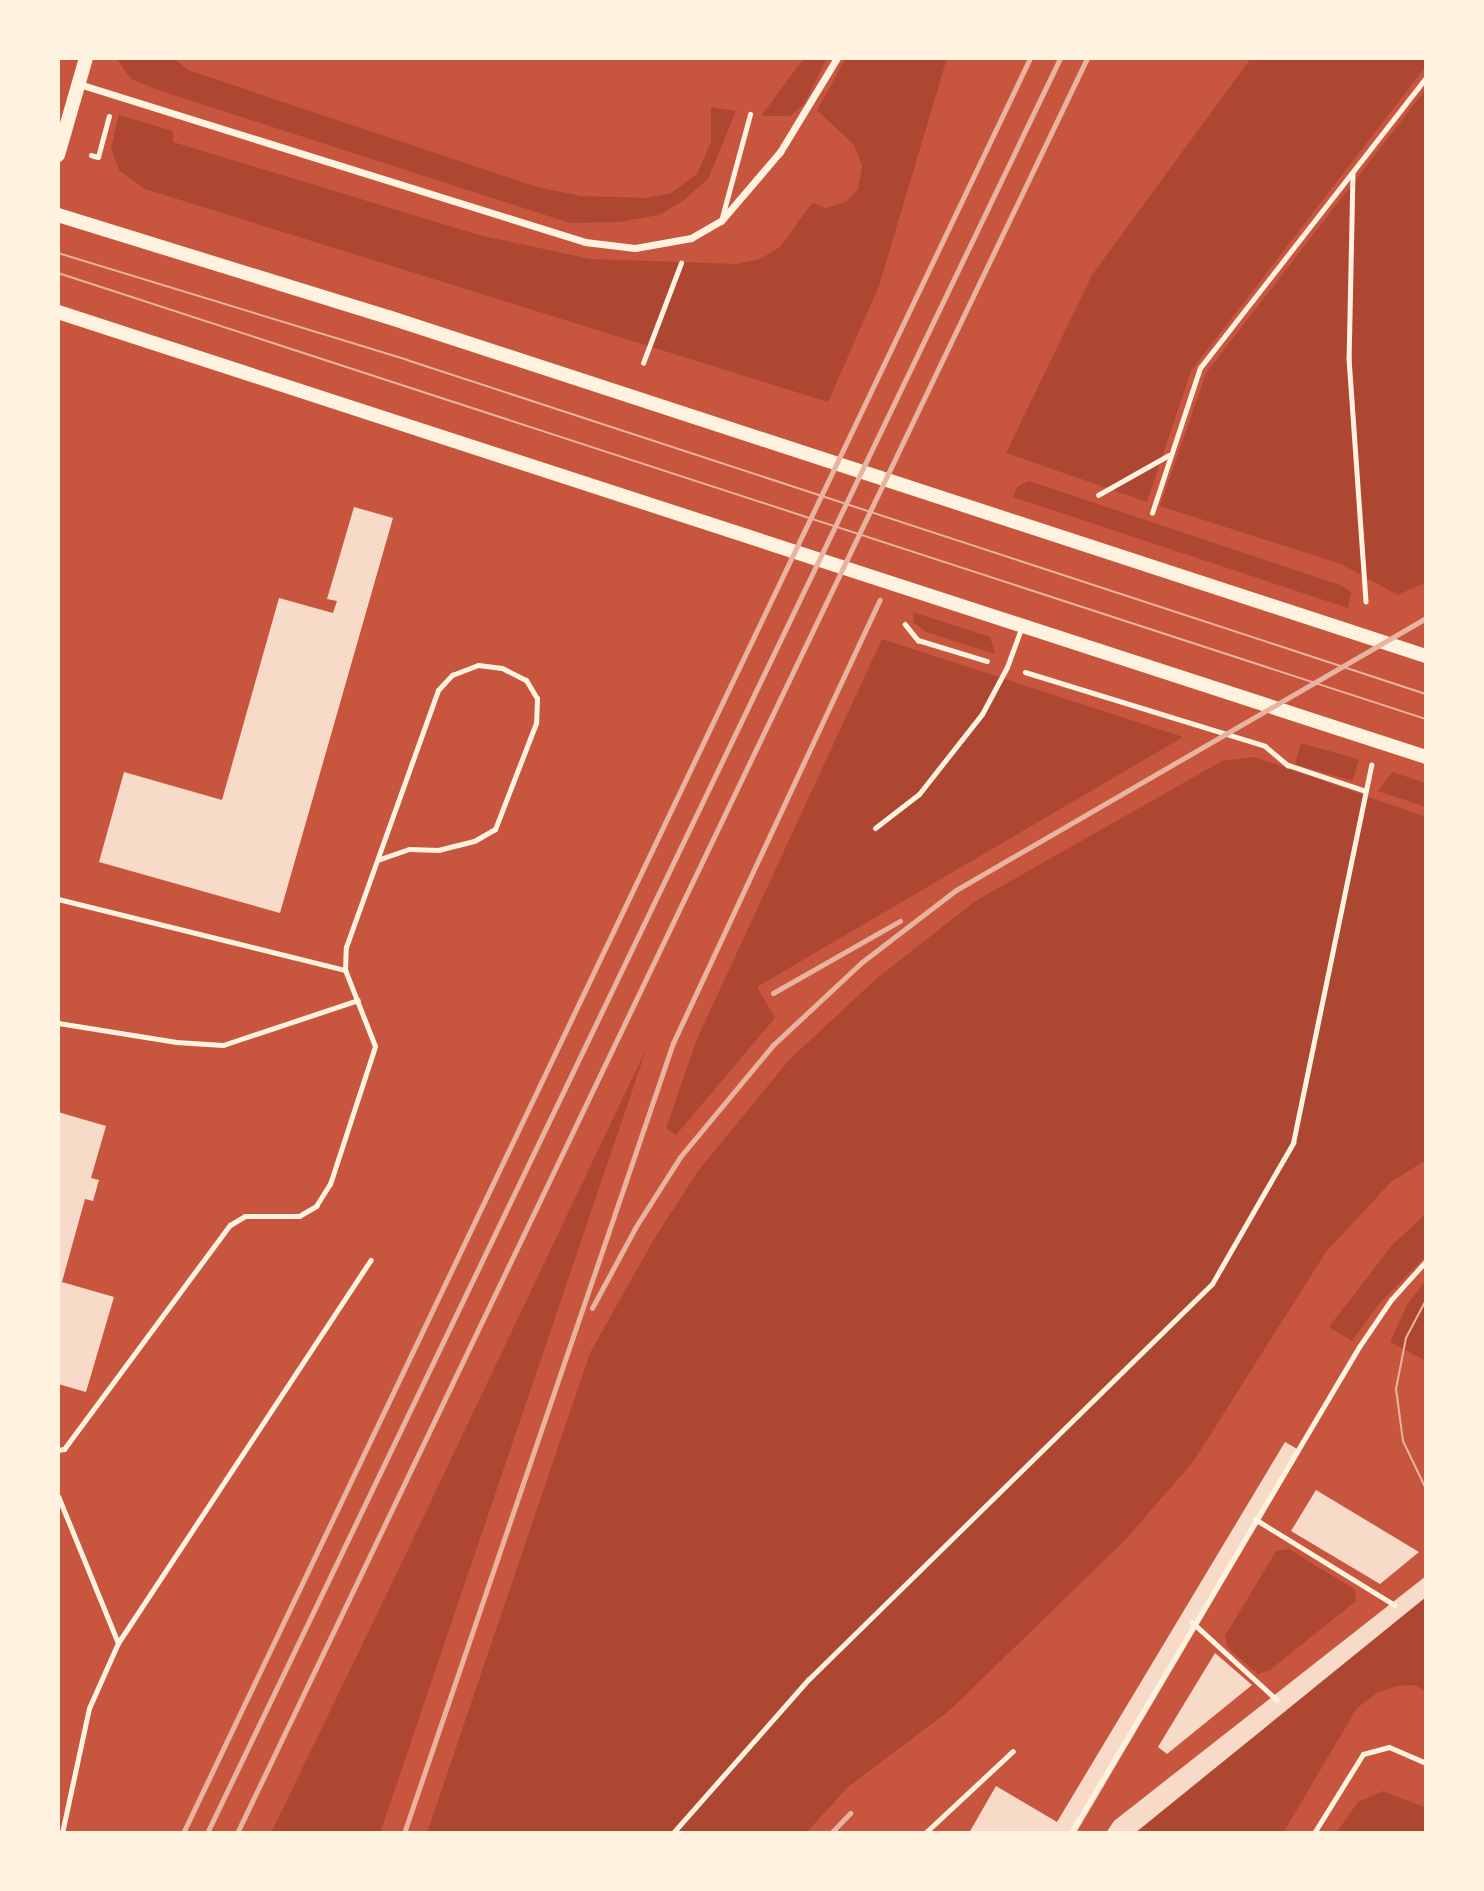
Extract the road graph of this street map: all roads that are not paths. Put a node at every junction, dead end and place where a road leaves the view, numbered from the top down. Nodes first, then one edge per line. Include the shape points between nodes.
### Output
1 (86, 58) edge
2 (837, 58) edge
3 (79, 84) junction
4 (750, 114) dead end
5 (58, 155) edge
6 (58, 215) edge
7 (721, 220) junction
8 (58, 312) edge
9 (1022, 626) junction
10 (1426, 655) edge
11 (1426, 757) edge
12 (875, 828) dead end
13 (380, 859) junction
14 (58, 899) edge
15 (345, 970) junction
16 (358, 1000) junction
17 (58, 1023) edge
18 (372, 1260) dead end
19 (58, 1450) edge
20 (58, 1496) edge
21 (118, 1643) junction
22 (1013, 1751) dead end
23 (1426, 1763) edge
24 (62, 1833) edge
25 (925, 1833) edge
26 (1314, 1833) edge

1 - 3 main road
2 - 7 street via 780,152
3 - 5 main road
3 - 7 street via 585,242 635,248 691,238
4 - 7 lane
6 - 10 main road via 724,425
8 - 9 main road
9 - 11 main road
9 - 12 lane via 982,714 919,794
13 - 13 lane via 438,690 452,675 478,665 502,668 526,680 537,698 536,723 495,829 474,841 439,849 409,849
13 - 15 lane via 346,947
14 - 15 lane
15 - 16 lane
16 - 17 lane via 223,1045
16 - 19 lane via 375,1046 330,1184 316,1206 299,1216 246,1216 230,1225 64,1449
18 - 21 lane
20 - 21 lane
21 - 24 lane via 89,1709
22 - 25 lane
23 - 26 lane via 1389,1747 1363,1754

